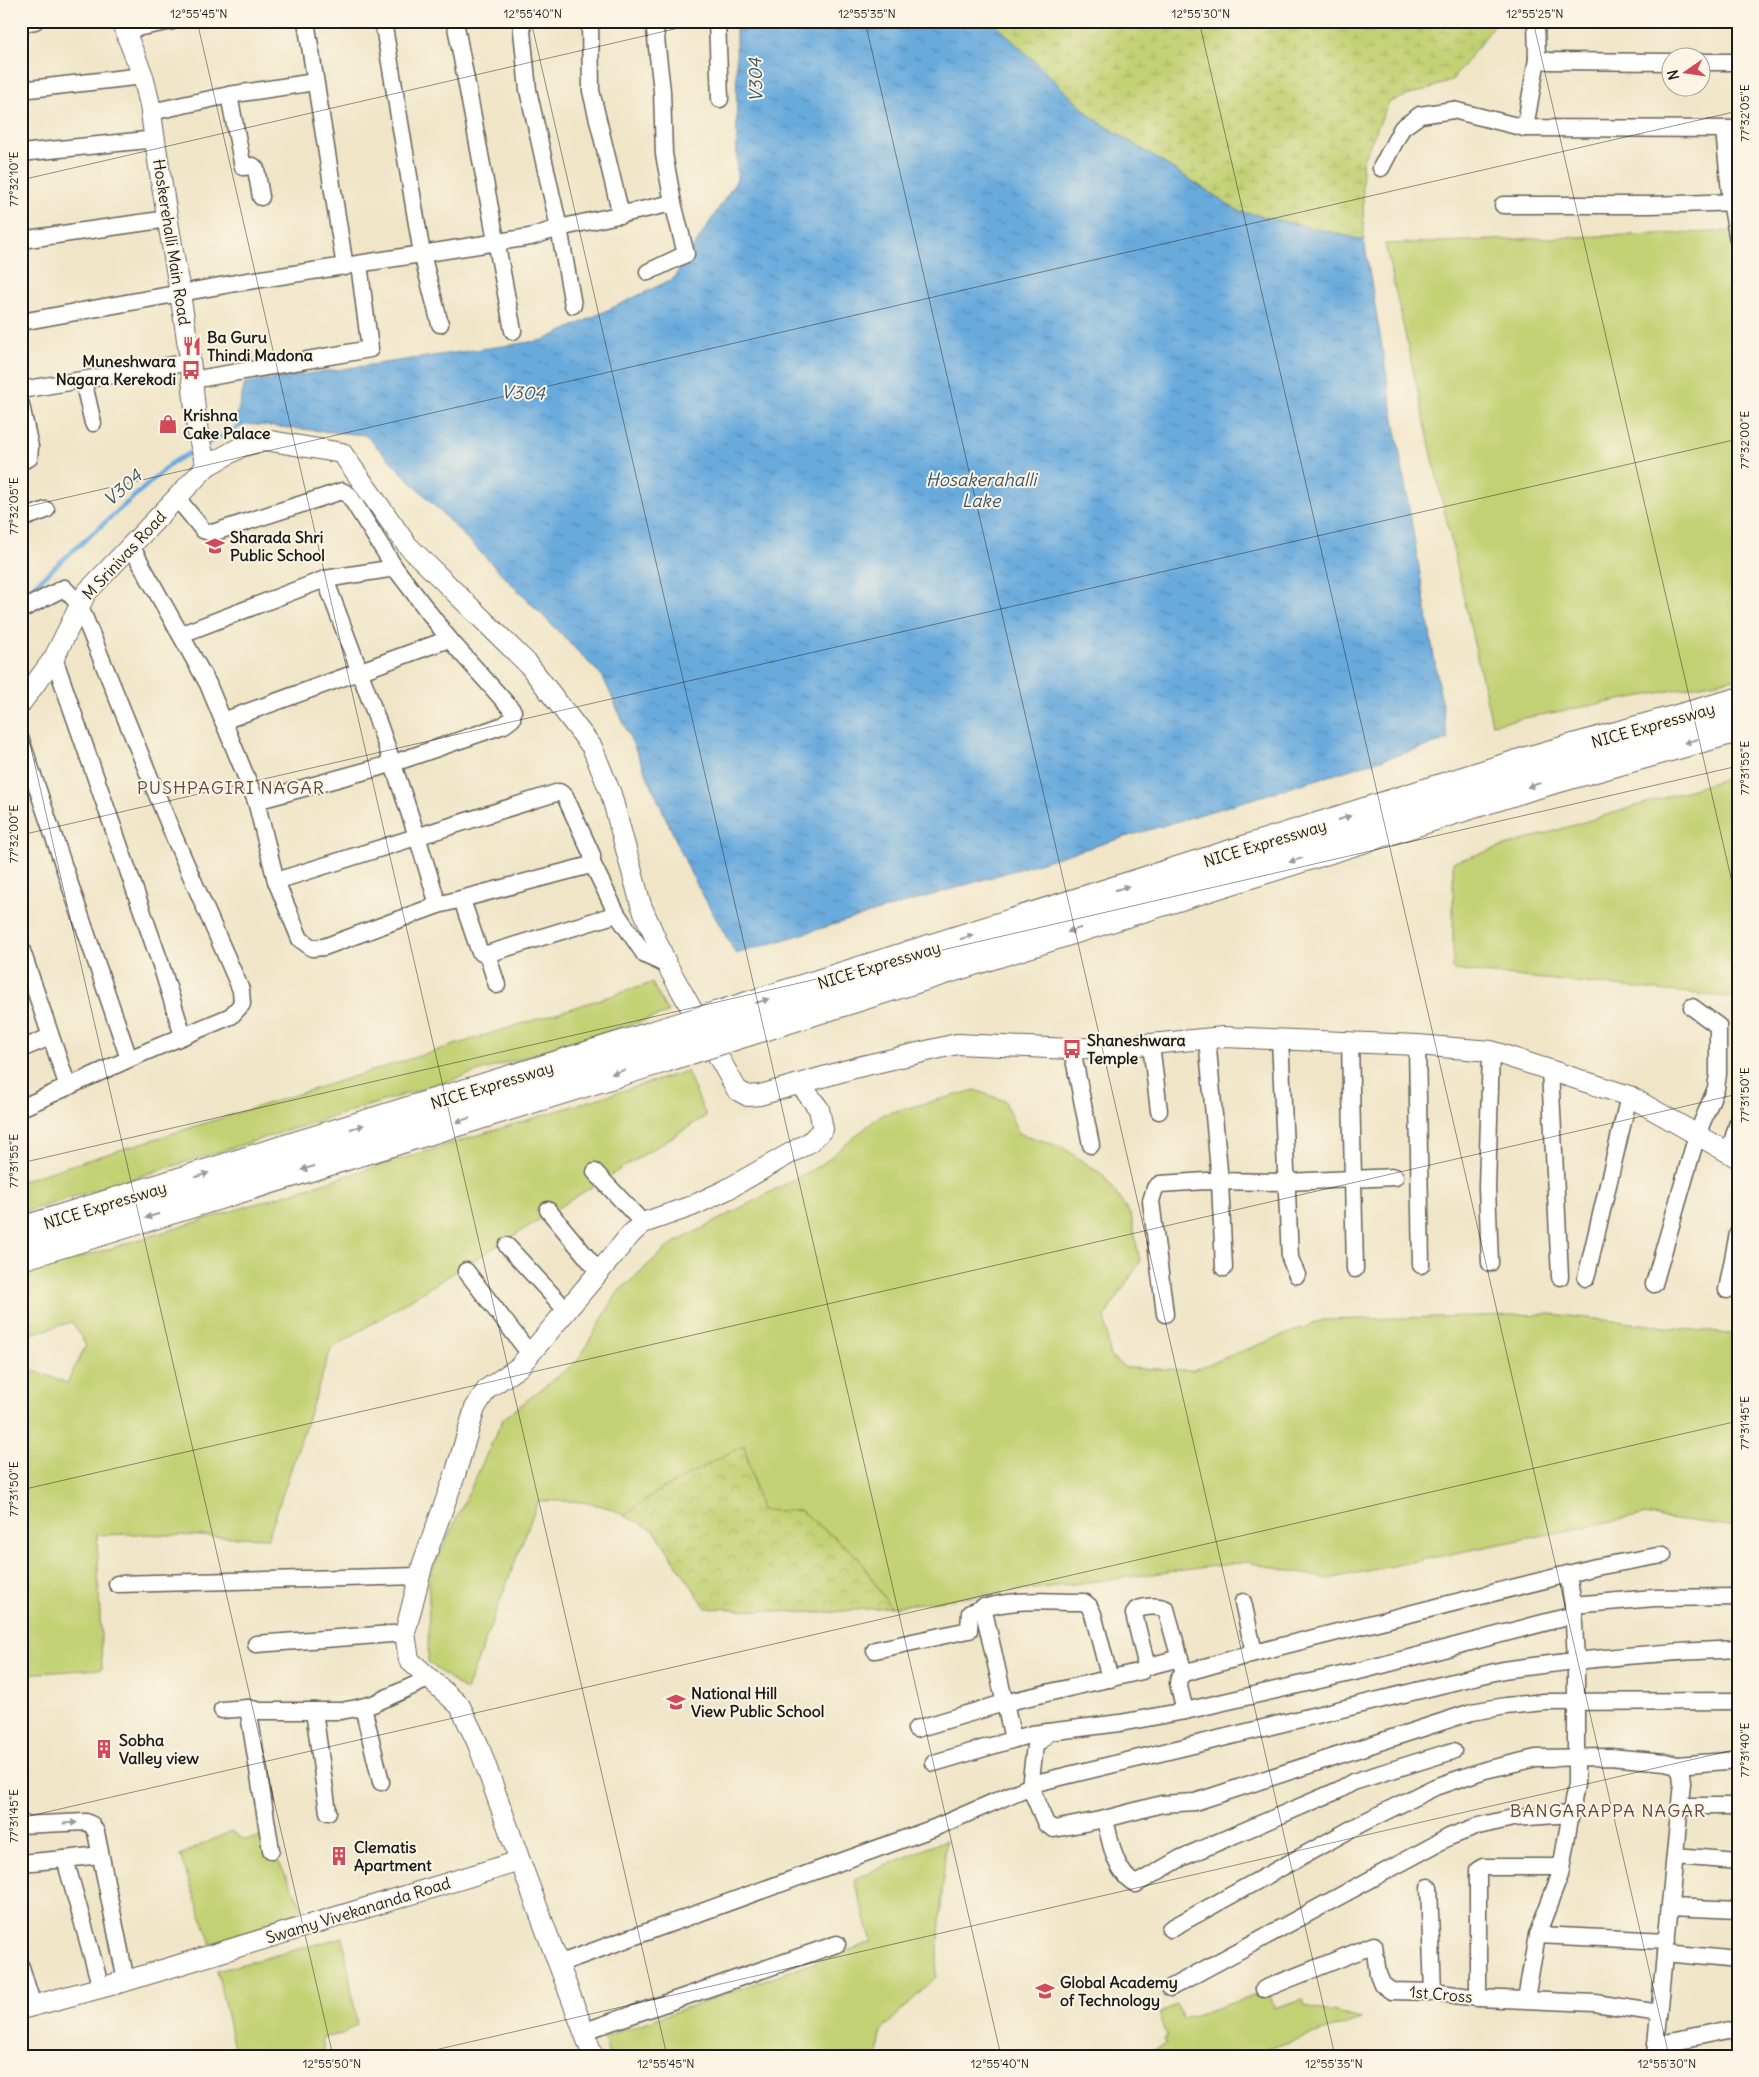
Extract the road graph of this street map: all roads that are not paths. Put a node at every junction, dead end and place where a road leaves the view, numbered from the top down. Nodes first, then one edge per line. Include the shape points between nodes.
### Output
1 (35, 21) edge
2 (172, 21) edge
3 (306, 21) edge
4 (383, 21) edge
5 (455, 21) edge
6 (521, 21) edge
7 (590, 21) edge
8 (654, 21) edge
9 (717, 21) edge
10 (1536, 21) edge
11 (21, 23) edge
12 (124, 26) edge
13 (1537, 58) junction
14 (1662, 62) edge
15 (1712, 62) edge
16 (1738, 62) edge
17 (142, 76) junction
18 (314, 82) junction
19 (21, 90) edge
20 (229, 95) junction
21 (720, 99) dead end
22 (151, 112) junction
23 (1525, 128) junction
24 (1731, 130) edge
25 (156, 139) junction
26 (21, 153) edge
27 (1381, 168) dead end
28 (261, 197) dead end
29 (1735, 202) edge
30 (673, 203) junction
31 (1503, 205) dead end
32 (621, 215) junction
33 (168, 219) junction
34 (559, 228) junction
35 (21, 240) edge
36 (1738, 240) edge
37 (496, 243) junction
38 (422, 254) junction
39 (352, 266) junction
40 (648, 272) dead end
41 (179, 294) junction
42 (573, 305) dead end
43 (21, 322) edge
44 (440, 324) dead end
45 (513, 331) dead end
46 (191, 371) junction
47 (83, 380) junction
48 (21, 390) edge
49 (21, 405) edge
50 (93, 423) dead end
51 (205, 459) junction
52 (21, 461) edge
53 (177, 498) junction
54 (46, 510) dead end
55 (21, 518) edge
56 (131, 546) junction
57 (395, 568) junction
58 (325, 579) junction
59 (79, 604) junction
60 (21, 610) edge
61 (182, 634) junction
62 (449, 638) junction
63 (54, 658) junction
64 (360, 672) junction
65 (1738, 702) edge
66 (21, 703) edge
67 (223, 721) junction
68 (1738, 728) edge
69 (21, 740) edge
70 (391, 764) junction
71 (256, 801) junction
72 (418, 837) junction
73 (592, 863) junction
74 (276, 881) junction
75 (462, 900) junction
76 (438, 905) junction
77 (617, 914) junction
78 (21, 948) edge
79 (488, 954) junction
80 (668, 965) junction
81 (497, 986) dead end
82 (1692, 1007) dead end
83 (722, 1027) junction
84 (183, 1036) junction
85 (50, 1037) junction
86 (1207, 1038) junction
87 (1280, 1039) junction
88 (1350, 1042) junction
89 (1151, 1044) junction
90 (1417, 1044) junction
91 (659, 1046) junction
92 (21, 1049) edge
93 (1072, 1049) junction
94 (1491, 1051) junction
95 (129, 1059) junction
96 (1550, 1070) junction
97 (800, 1084) junction
98 (68, 1087) junction
99 (1629, 1096) junction
100 (21, 1108) edge
101 (1159, 1111) dead end
102 (1738, 1122) edge
103 (1697, 1135) junction
104 (1090, 1145) dead end
105 (1734, 1156) edge
106 (595, 1172) dead end
107 (1395, 1177) dead end
108 (1354, 1179) junction
109 (1220, 1182) junction
110 (1287, 1182) junction
111 (548, 1210) dead end
112 (643, 1223) junction
113 (21, 1231) edge
114 (1738, 1233) edge
115 (507, 1246) dead end
116 (21, 1256) edge
117 (1490, 1263) dead end
118 (1421, 1265) dead end
119 (1224, 1268) dead end
120 (1355, 1269) dead end
121 (466, 1271) dead end
122 (599, 1272) junction
123 (1297, 1275) dead end
124 (1560, 1277) dead end
125 (1586, 1278) dead end
126 (1654, 1284) dead end
127 (1727, 1290) dead end
128 (566, 1310) junction
129 (1165, 1314) dead end
130 (530, 1354) junction
131 (1663, 1555) dead end
132 (1568, 1574) junction
133 (420, 1576) junction
134 (117, 1584) dead end
135 (1738, 1597) edge
136 (1243, 1602) dead end
137 (983, 1607) junction
138 (1573, 1610) junction
139 (405, 1633) junction
140 (256, 1644) dead end
141 (1738, 1649) edge
142 (875, 1650) dead end
143 (1254, 1653) junction
144 (1576, 1660) junction
145 (1182, 1666) junction
146 (1145, 1667) junction
147 (430, 1678) junction
148 (1110, 1679) junction
149 (1738, 1701) edge
150 (1004, 1703) junction
151 (1577, 1703) junction
152 (363, 1707) junction
153 (248, 1708) junction
154 (222, 1710) dead end
155 (314, 1711) junction
156 (1185, 1711) junction
157 (916, 1729) dead end
158 (1049, 1732) junction
159 (1013, 1739) junction
160 (1453, 1751) dead end
161 (1576, 1757) junction
162 (1738, 1760) edge
163 (934, 1763) dead end
164 (1677, 1765) junction
165 (381, 1782) dead end
166 (1030, 1787) junction
167 (1680, 1806) junction
168 (1738, 1806) edge
169 (328, 1812) dead end
170 (1571, 1814) junction
171 (1105, 1819) junction
172 (21, 1826) edge
173 (272, 1850) dead end
174 (100, 1855) junction
175 (1675, 1856) junction
176 (65, 1859) junction
177 (520, 1861) junction
178 (1738, 1861) edge
179 (21, 1863) edge
180 (1561, 1867) junction
181 (1429, 1887) dead end
182 (1670, 1907) junction
183 (1738, 1910) edge
184 (1170, 1929) dead end
185 (116, 1934) junction
186 (1537, 1935) junction
187 (89, 1942) junction
188 (837, 1944) dead end
189 (1666, 1947) junction
190 (1738, 1960) edge
191 (558, 1964) junction
192 (21, 1967) edge
193 (126, 1981) junction
194 (101, 1988) junction
195 (1170, 1988) dead end
196 (1264, 1989) dead end
197 (1433, 1992) junction
198 (1478, 1998) junction
199 (1526, 1999) junction
200 (27, 2008) edge
201 (1659, 2013) junction
202 (1738, 2028) edge
203 (585, 2031) junction
204 (1655, 2050) edge
205 (593, 2056) edge

1 - 11 street
2 - 12 street
3 - 18 street
4 - 38 street
5 - 37 street
6 - 34 street via 528,90
7 - 32 street via 591,92
8 - 30 street via 662,91 664,154
9 - 21 street
10 - 13 street
12 - 17 street, Hoskerehalli Main Road
13 - 14 street via 1550,61
13 - 23 street
15 - 16 street
17 - 19 street
17 - 22 street, Hoskerehalli Main Road
18 - 20 street
18 - 39 street
20 - 22 street
20 - 28 street via 243,166 256,169
22 - 25 street, Hoskerehalli Main Road
23 - 24 street
23 - 27 street via 1453,110 1420,116 1402,128
24 - 29 street
25 - 26 street
25 - 33 street, Hoskerehalli Main Road
29 - 31 street
29 - 36 street
30 - 32 street
30 - 40 street via 686,254
32 - 34 street
33 - 35 street
33 - 41 street, Hoskerehalli Main Road
34 - 37 street
34 - 42 street
37 - 38 street
37 - 45 street
38 - 39 street
38 - 44 street
39 - 41 street
39 - 46 street via 370,348
41 - 43 street
41 - 46 street, Hoskerehalli Main Road
46 - 47 street
46 - 51 street, Hoskerehalli Main Road via 195,420
47 - 48 street
47 - 50 street
49 - 52 street via 30,447 29,458
51 - 53 street, M Srinivas Road
51 - 80 street, M Srinivas Road via 265,440 342,453 407,546 528,664 592,747 610,794 641,905
53 - 56 street, M Srinivas Road
53 - 57 street via 203,530 212,533 342,491 349,495
54 - 55 street
56 - 59 street, M Srinivas Road
56 - 61 street
57 - 58 street
57 - 62 street
58 - 61 street
58 - 64 street
59 - 60 street via 64,588
59 - 63 street, M Srinivas Road
59 - 84 street via 240,990 242,1004 231,1016
61 - 67 street
62 - 64 street
62 - 70 street via 513,711 512,719 504,725
63 - 66 street, M Srinivas Road
63 - 84 street
64 - 67 street
64 - 70 street
83 -> 65 highway, NICE Expressway via 1527,761
67 - 71 street
68 -> 83 highway, NICE Expressway via 1534,785
69 - 95 street
70 - 71 street
70 - 72 street
71 - 74 street
72 - 73 street via 559,792 565,796 592,855
72 - 74 street
72 - 76 street
73 - 75 street
73 - 77 street
74 - 76 street via 300,939 312,948 324,947
75 - 76 street
75 - 79 street via 479,950
77 - 79 street
77 - 80 street via 645,955
78 - 85 street
79 - 81 street
80 - 97 street, M Srinivas Road via 737,1090 748,1096 760,1095
82 - 103 street via 1720,1031 1716,1088
83 - 91 highway, NICE Expressway, bridge
84 - 95 street
85 - 92 street
85 - 98 street
86 - 87 street, M Srinivas Road
86 - 89 street, M Srinivas Road
86 - 109 street
87 - 88 street, M Srinivas Road
87 - 110 street
88 - 90 street, M Srinivas Road
88 - 108 street
89 - 93 street, M Srinivas Road
89 - 101 street
90 - 94 street, M Srinivas Road
90 - 118 street
113 -> 91 highway, NICE Expressway
91 -> 116 highway, NICE Expressway
93 - 97 street, M Srinivas Road via 957,1044 858,1066
93 - 104 street
94 - 96 street, M Srinivas Road
94 - 117 street via 1487,1187
95 - 98 street
96 - 99 street, M Srinivas Road
96 - 124 street
97 - 112 street via 818,1109 823,1129 810,1142 726,1190
98 - 100 street
99 - 103 street, M Srinivas Road
99 - 125 street
102 - 105 street
103 - 105 street, M Srinivas Road
103 - 126 street
106 - 112 street
107 - 108 street
108 - 110 street
108 - 120 street
109 - 110 street
109 - 119 street
109 - 129 street via 1160,1184 1152,1195
110 - 123 street via 1290,1258
111 - 122 street
112 - 122 street
114 - 127 street
115 - 128 street
121 - 130 street
122 - 128 street
128 - 130 street
130 - 133 street via 519,1367 487,1389 476,1408
131 - 132 street
132 - 138 street
132 - 143 street
133 - 134 street
133 - 139 street
135 - 138 street via 1654,1598
136 - 143 street
137 - 142 street via 970,1613 969,1630
137 - 148 street via 1003,1603 1084,1602 1093,1614
137 - 150 street
138 - 144 street
138 - 156 street via 1363,1670
139 - 140 street
139 - 147 street via 409,1660
141 - 144 street
143 - 145 street
144 - 151 street
144 - 166 street via 1503,1670
145 - 146 street
145 - 146 street via 1166,1609 1160,1606 1142,1607 1134,1614
145 - 156 street via 1178,1683
146 - 148 street via 1142,1671
147 - 152 street
147 - 177 street via 460,1706 478,1744
148 - 150 street
149 - 151 street
150 - 157 street
150 - 159 street
151 - 161 street
151 - 171 street via 1516,1705 1472,1712 1195,1802 1162,1804
152 - 155 street
152 - 165 street
153 - 154 street
153 - 155 street
153 - 173 street
155 - 169 street
156 - 158 street
158 - 159 street
158 - 166 street via 1035,1746
159 - 163 street
160 - 171 street via 1353,1782 1182,1858 1136,1884 1114,1857
161 - 164 street via 1610,1757
161 - 170 street
161 - 184 street via 1536,1758 1485,1770 1435,1787 1364,1822
162 - 164 street
164 - 167 street via 1682,1782
166 - 171 street via 1046,1824 1054,1829
166 - 191 street via 934,1828
167 - 168 street
167 - 175 street
170 - 180 street
170 - 195 street via 1513,1818 1478,1826 1450,1838
172 -> 174 street via 86,1822 96,1832
174 - 176 street
174 - 185 street
175 - 178 street
175 - 182 street
176 - 179 street
176 - 187 street
177 - 191 street
177 - 193 street, Swamy Vivekananda Road
180 - 186 street
180 - 198 street via 1483,1867 1478,1870
181 - 197 street
182 - 183 street
182 - 189 street
185 - 187 street
185 - 193 street
186 - 189 street
186 - 199 street
187 - 194 street
188 - 203 street
189 - 190 street
189 - 201 street
191 - 203 street
192 - 200 street
193 - 194 street, Swamy Vivekananda Road
194 - 200 street, Swamy Vivekananda Road
196 - 197 street, 1st Cross via 1374,1945 1382,1984 1391,1991
197 - 198 street, 1st Cross
198 - 199 street, 1st Cross
199 - 201 street, 1st Cross via 1596,2003
201 - 204 street
202 - 204 street
203 - 205 street

